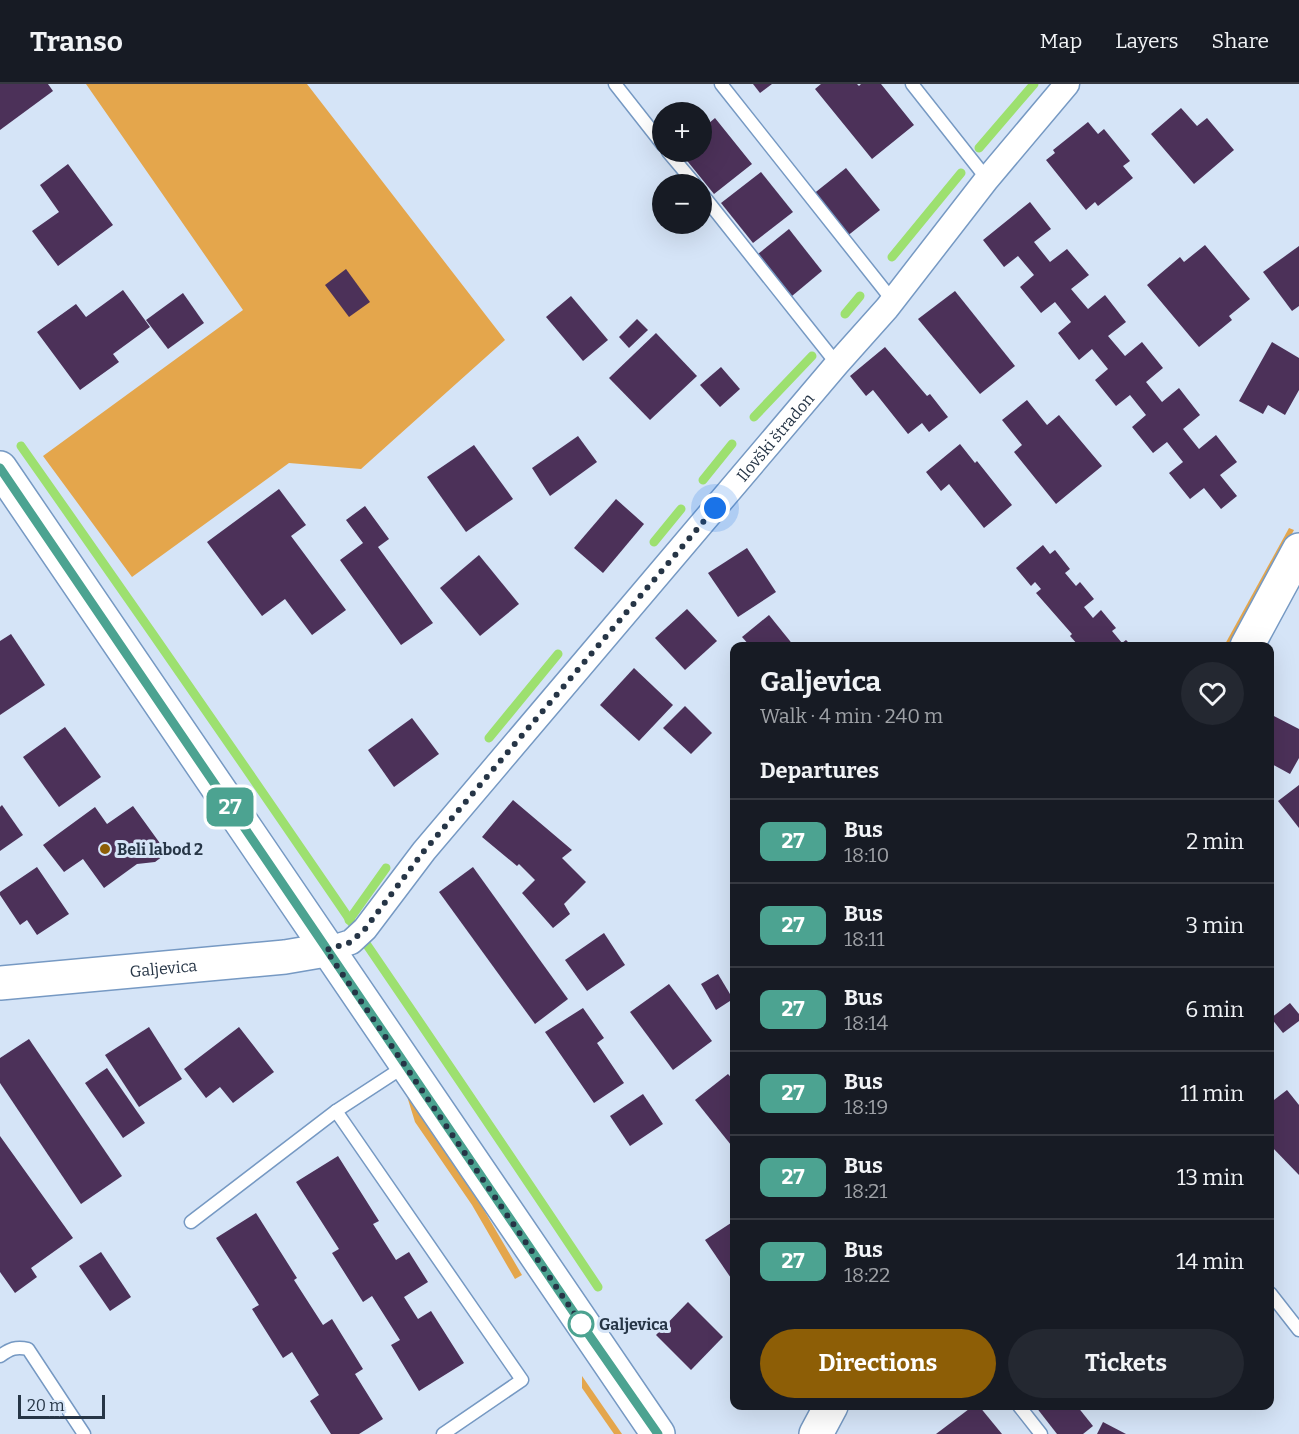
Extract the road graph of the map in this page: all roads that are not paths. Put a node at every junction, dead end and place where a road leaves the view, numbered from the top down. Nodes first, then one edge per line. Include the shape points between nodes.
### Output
1 (615, 84) edge
2 (721, 84) edge
3 (912, 84) edge
4 (1066, 84) edge
5 (652, 131) edge
6 (676, 162) edge
7 (687, 174) edge
8 (987, 179) junction
9 (712, 207) edge
10 (893, 301) junction
11 (837, 364) junction
12 (0, 468) edge
13 (1299, 550) edge
14 (1248, 642) edge
15 (348, 940) junction
16 (0, 983) edge
17 (406, 1065) junction
18 (336, 1111) junction
19 (190, 1222) dead end
20 (1274, 1298) edge
21 (1299, 1330) edge
22 (0, 1356) edge
23 (829, 1410) edge
24 (1022, 1410) edge
25 (84, 1434) edge
26 (443, 1434) edge
27 (658, 1434) edge
28 (816, 1434) edge
29 (1041, 1434) edge

1 - 5 lane
2 - 10 lane
3 - 8 lane
4 - 8 street, Ilovški štradon
6 - 7 lane
8 - 10 street, Ilovški štradon
9 - 11 lane
10 - 11 street, Ilovški štradon
11 - 15 street, Ilovški štradon
12 - 15 main road
13 - 14 main road
15 - 16 main road, Galjevica via 285,957
15 - 17 main road
17 - 18 lane
17 - 27 main road
18 - 19 lane
18 - 26 lane via 522,1380
20 - 21 lane
22 - 25 lane via 9,1349 28,1349
23 - 28 main road
24 - 29 lane

